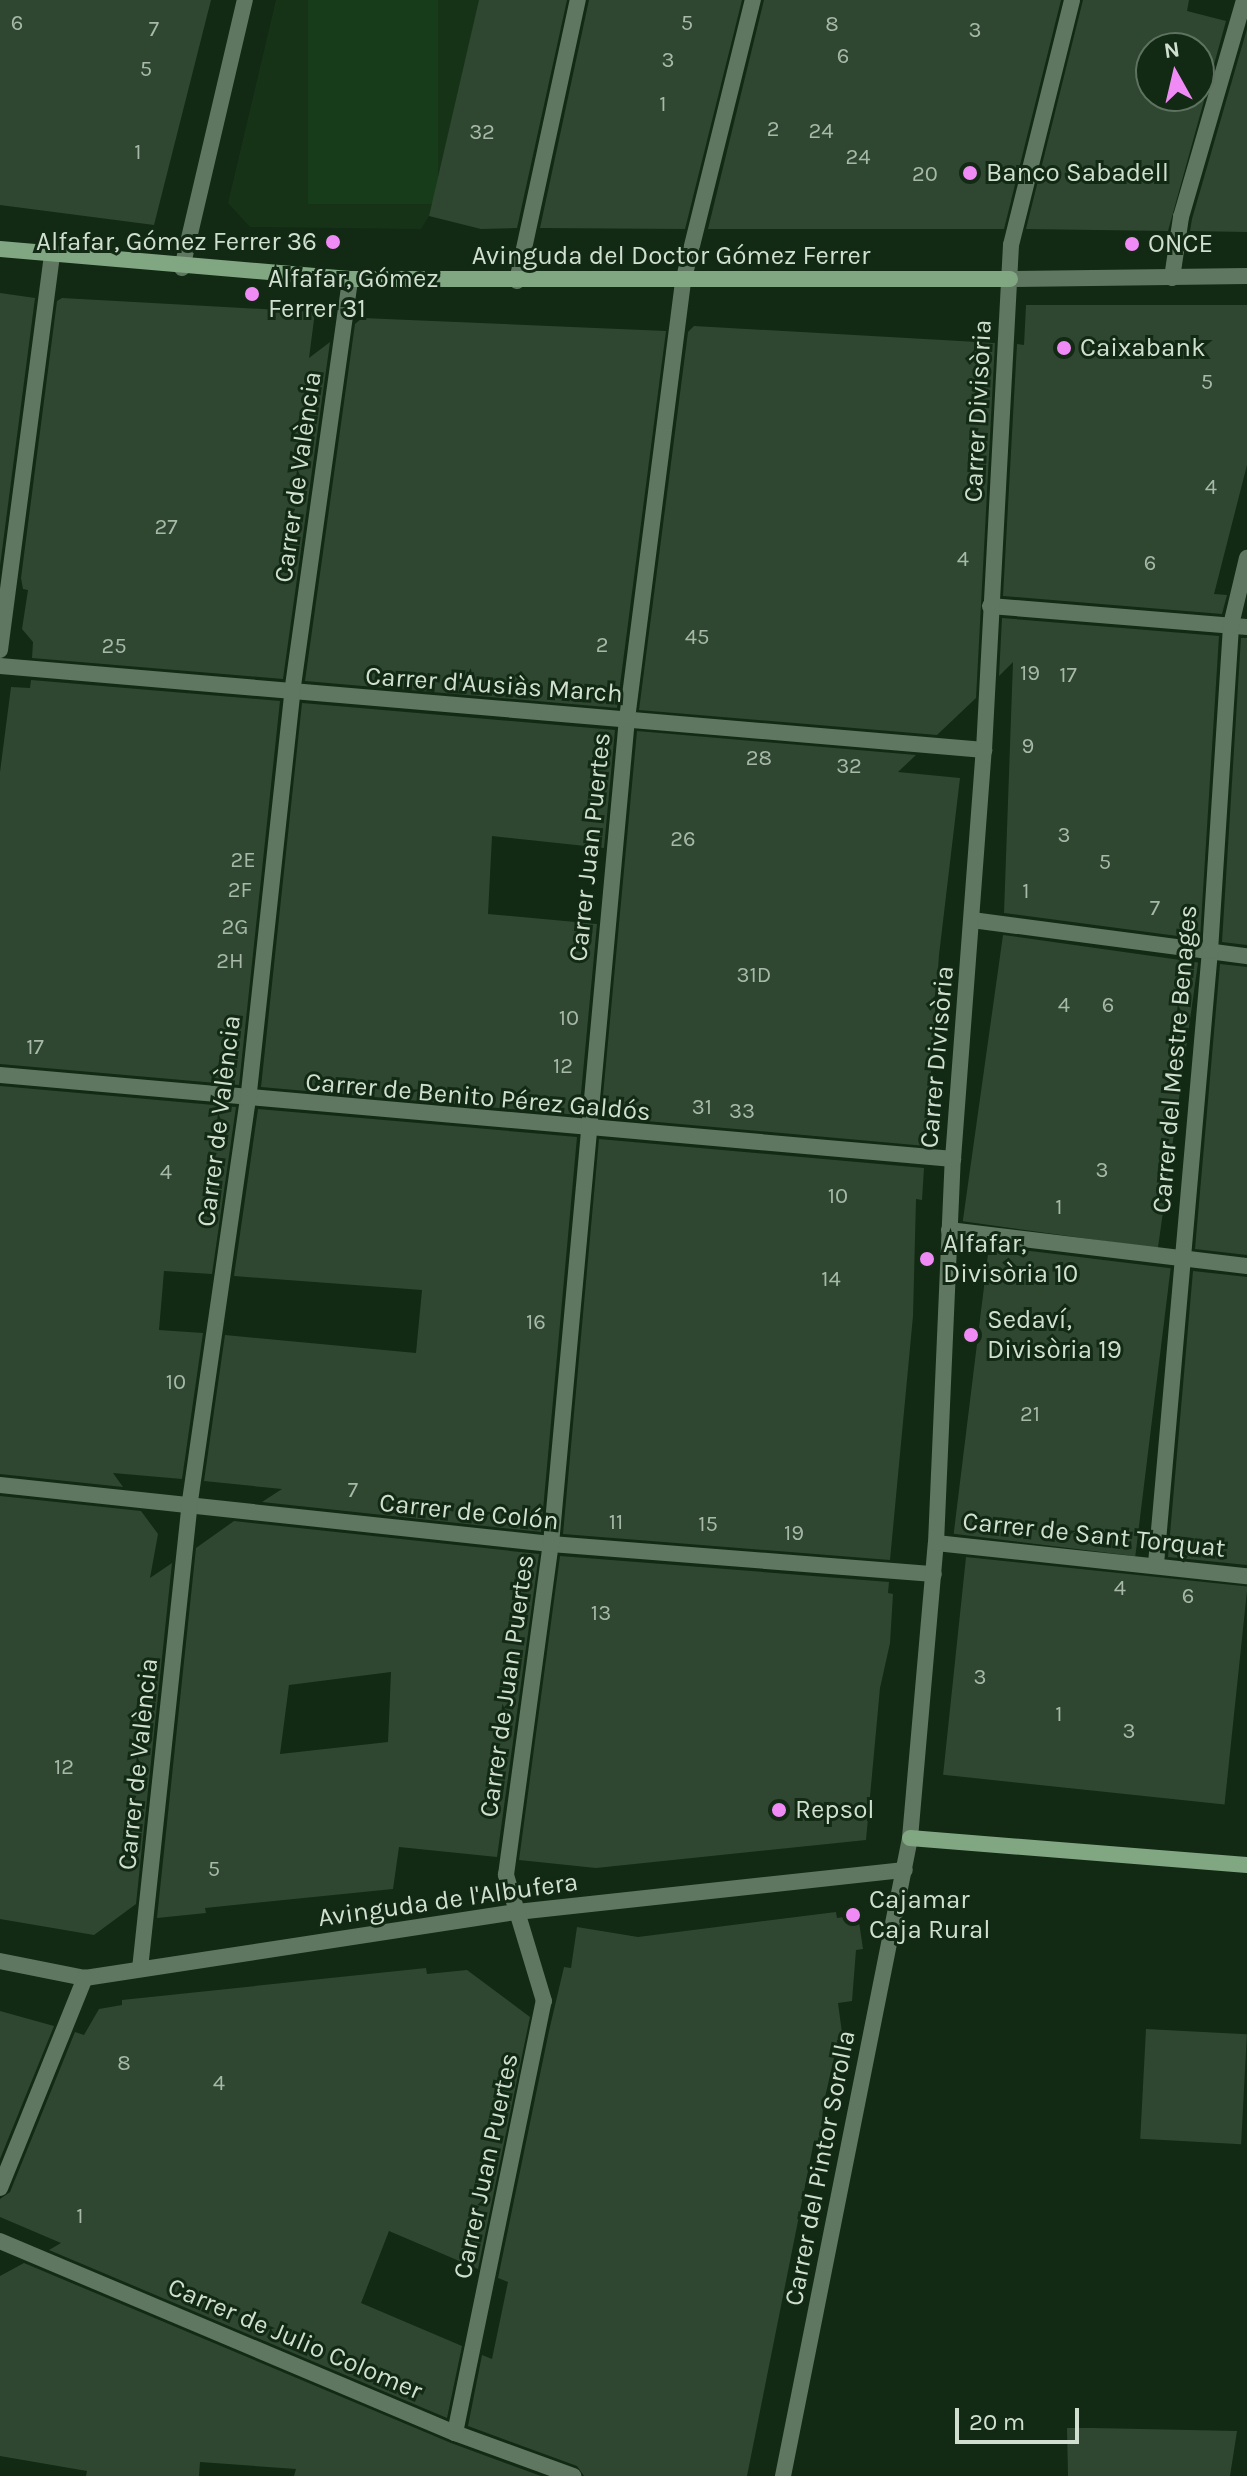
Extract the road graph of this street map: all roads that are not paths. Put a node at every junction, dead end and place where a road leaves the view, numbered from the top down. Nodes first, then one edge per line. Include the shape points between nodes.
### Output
1 (245, 0) edge
2 (578, 0) edge
3 (753, 0) edge
4 (1072, 0) edge
5 (1244, 0) edge
6 (0, 249) edge
7 (52, 256) junction
8 (182, 268) junction
9 (1247, 276) edge
10 (1172, 278) junction
11 (350, 279) junction
12 (1010, 279) junction
13 (517, 281) junction
14 (683, 282) junction
15 (1247, 558) edge
16 (990, 606) junction
17 (1239, 626) edge
18 (0, 650) edge
19 (0, 666) edge
20 (292, 693) junction
21 (627, 719) junction
22 (984, 750) junction
23 (972, 920) junction
24 (1210, 951) junction
25 (1247, 956) edge
26 (0, 1075) edge
27 (248, 1101) junction
28 (586, 1131) junction
29 (953, 1159) junction
30 (949, 1230) junction
31 (1182, 1258) junction
32 (1247, 1266) edge
33 (0, 1485) edge
34 (189, 1508) junction
35 (936, 1543) junction
36 (551, 1544) junction
37 (1156, 1564) junction
38 (934, 1574) junction
39 (1247, 1576) edge
40 (910, 1838) junction
41 (1247, 1865) edge
42 (905, 1870) junction
43 (517, 1912) junction
44 (0, 1961) edge
45 (140, 1969) junction
46 (85, 1978) junction
47 (0, 2188) edge
48 (0, 2241) edge
49 (455, 2433) junction
50 (573, 2476) edge
51 (783, 2476) edge

1 - 8 street
2 - 13 street
3 - 14 street, Carrer Juan Puertes
4 - 12 street, Carrer Divisòria via 1016,215
5 - 10 street via 1181,217
6 - 7 street, Avinguda del Doctor Gómez Ferrer
7 - 8 street, Avinguda del Doctor Gómez Ferrer
7 - 18 street
8 - 11 street, Avinguda del Doctor Gómez Ferrer
9 - 10 street, Avinguda del Doctor Gómez Ferrer
10 - 12 street, Avinguda del Doctor Gómez Ferrer
11 - 13 street, Avinguda del Doctor Gómez Ferrer
11 - 20 street, Carrer de València
12 - 14 street, Avinguda del Doctor Gómez Ferrer
12 - 16 street, Carrer Divisòria
13 - 14 street, Avinguda del Doctor Gómez Ferrer
14 - 21 street, Carrer Juan Puertes
15 - 17 street, Carrer del Mestre Benages
16 - 17 street
16 - 22 street, Carrer Divisòria
17 - 24 street, Carrer del Mestre Benages
19 - 20 street, Carrer d'Ausiàs March
20 - 21 street, Carrer d'Ausiàs March
20 - 27 street, Carrer de València
21 - 22 street, Carrer d'Ausiàs March
21 - 28 street, Carrer Juan Puertes
22 - 23 street, Carrer Divisòria
23 - 24 street
23 - 29 street, Carrer Divisòria
24 - 25 street
24 - 31 street, Carrer del Mestre Benages
26 - 27 street, Carrer de Benito Pérez Galdós
27 - 28 street, Carrer de Benito Pérez Galdós
27 - 34 street, Carrer de València
28 - 29 street, Carrer de Benito Pérez Galdós
28 - 36 street, Carrer de Juan Puertes
29 - 30 street, Carrer Divisòria
30 - 31 street
30 - 35 street, Carrer Divisòria
31 - 32 street
31 - 37 street, Carrer del Mestre Benages
33 - 34 street, Carrer de Colón
34 - 36 street, Carrer de Colón
34 - 45 street, Carrer de València
35 - 37 street, Carrer de Sant Torquat
35 - 38 street, Carrer Divisòria
36 - 38 street, Carrer de Colón
36 - 43 street, Carrer de Juan Puertes via 506,1875
37 - 39 street, Carrer de Sant Torquat
38 - 40 street, Carrer Divisòria
40 - 41 street
40 - 42 street, Carrer del Pintor Sorolla
42 - 43 street, Avinguda de l'Albufera
42 - 51 street, Carrer del Pintor Sorolla
43 - 45 street, Avinguda de l'Albufera
43 - 49 street, Carrer Juan Puertes via 544,2001
44 - 46 street, Avinguda de l'Albufera
45 - 46 street, Avinguda de l'Albufera
46 - 47 street
48 - 49 street, Carrer de Julio Colomer
49 - 50 street, Carrer de Julio Colomer

